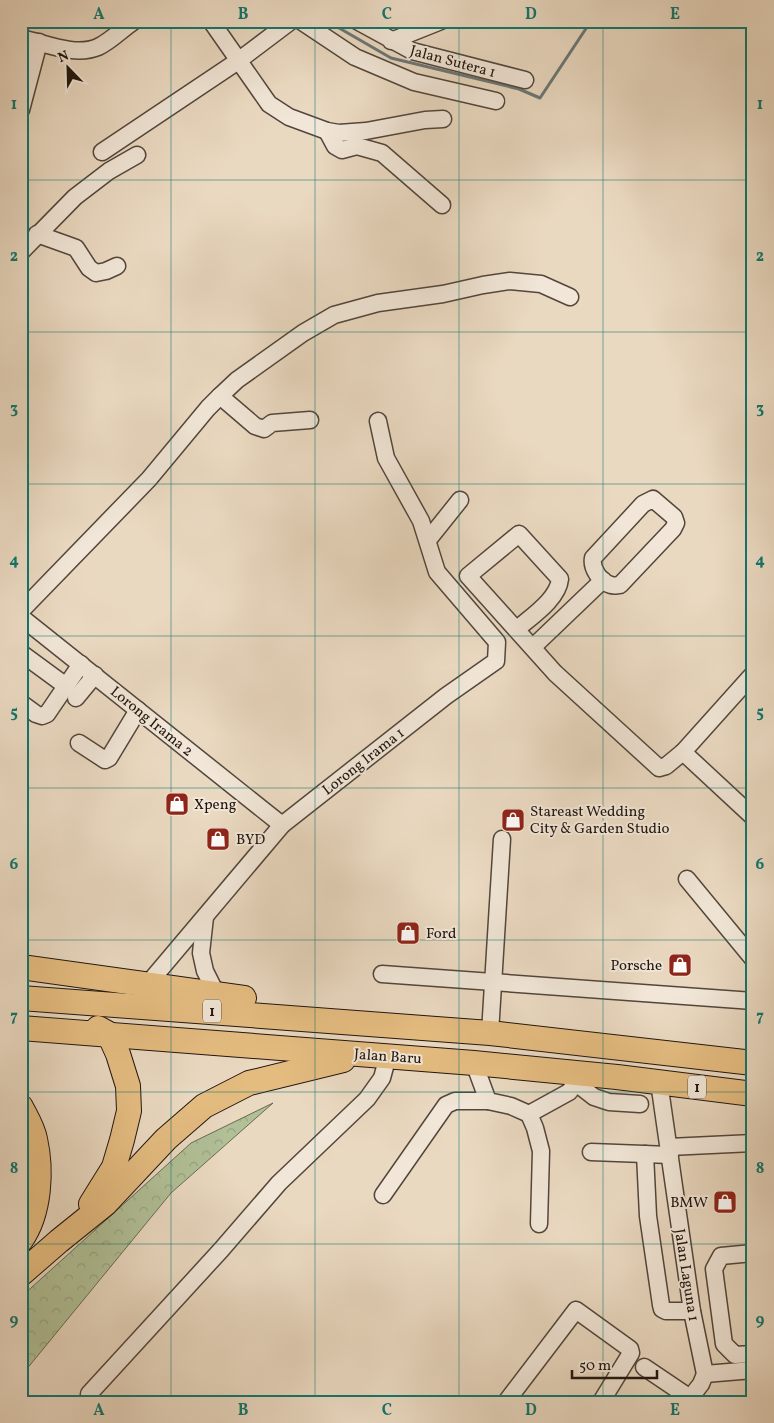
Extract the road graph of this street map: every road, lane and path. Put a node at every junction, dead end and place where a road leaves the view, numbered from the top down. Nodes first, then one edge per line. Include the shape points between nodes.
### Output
1 (134, 21) edge
2 (211, 21) edge
3 (291, 21) edge
4 (301, 21) edge
5 (357, 21) edge
6 (441, 21) edge
7 (21, 38) edge
8 (391, 41) junction
9 (39, 42) junction
10 (238, 61) junction
11 (525, 80) dead end
12 (496, 101) dead end
13 (21, 110) edge
14 (443, 119) dead end
15 (327, 131) junction
16 (102, 152) dead end
17 (137, 154) dead end
18 (442, 205) dead end
19 (37, 234) junction
20 (21, 252) edge
21 (117, 266) dead end
22 (570, 297) dead end
23 (220, 396) junction
24 (310, 420) dead end
25 (378, 420) dead end
26 (460, 500) dead end
27 (428, 540) junction
28 (603, 580) junction
29 (21, 611) edge
30 (21, 617) edge
31 (516, 629) junction
32 (533, 647) junction
33 (21, 653) edge
34 (80, 664) junction
35 (753, 674) edge
36 (95, 676) junction
37 (71, 692) junction
38 (21, 703) edge
39 (138, 710) junction
40 (79, 743) dead end
41 (683, 752) junction
42 (753, 817) edge
43 (282, 825) junction
44 (502, 839) dead end
45 (688, 878) dead end
46 (205, 917) junction
47 (753, 959) edge
48 (21, 967) edge
49 (382, 974) dead end
50 (492, 982) junction
51 (147, 984) junction
52 (216, 995) junction
53 (21, 998) edge
54 (753, 1001) edge
55 (21, 1004) edge
56 (403, 1026) junction
57 (21, 1028) edge
58 (490, 1033) junction
59 (109, 1034) junction
60 (378, 1055) junction
61 (474, 1063) junction
62 (753, 1063) edge
63 (579, 1078) junction
64 (659, 1082) junction
65 (753, 1094) edge
66 (488, 1101) junction
67 (640, 1104) dead end
68 (21, 1107) edge
69 (529, 1114) junction
70 (753, 1143) edge
71 (669, 1151) junction
72 (591, 1152) dead end
73 (645, 1154) junction
74 (382, 1195) dead end
75 (539, 1224) dead end
76 (21, 1240) edge
77 (58, 1241) junction
78 (753, 1253) edge
79 (714, 1269) junction
80 (687, 1273) junction
81 (21, 1274) edge
82 (718, 1297) junction
83 (691, 1305) junction
84 (753, 1354) edge
85 (644, 1367) dead end
86 (753, 1370) edge
87 (705, 1374) junction
88 (89, 1394) dead end
89 (689, 1400) edge
90 (506, 1402) edge
91 (601, 1402) edge

1 - 9 street via 100,46 88,50 76,51
2 - 10 street
3 - 10 street
4 - 12 street via 355,57 414,82
5 - 8 street, Jalan Sutera 1
6 - 8 street
7 - 9 street
8 - 11 street, Jalan Sutera 1 via 412,51
9 - 13 street
10 - 15 street via 269,104 289,118
10 - 16 street
14 - 15 street via 366,131
15 - 18 street via 335,146 342,150 357,146 382,153
17 - 19 street via 92,182
19 - 20 street
19 - 21 street via 76,248 88,268 96,273
22 - 23 street via 541,284 510,281 343,312 303,333
23 - 24 street via 255,426 264,428 272,423
23 - 29 street via 149,479
25 - 27 street, Lorong Irama 1 via 386,458
26 - 27 street
27 - 43 street, Lorong Irama 1 via 437,572 497,642 496,661 446,696
28 - 28 street via 592,567 593,558 643,504 653,499 674,517 673,529 620,585 610,585
28 - 32 street
30 - 34 street, Lorong Irama 2
31 - 31 street via 468,576 519,534 560,579 560,587
31 - 32 street
32 - 41 street via 555,673 659,768
33 - 37 street
34 - 36 street, Lorong Irama 2
34 - 37 street
35 - 41 street
36 - 37 street
36 - 39 street, Lorong Irama 2
37 - 38 street via 42,716
39 - 40 street via 109,758 105,760
39 - 43 street, Lorong Irama 2
41 - 42 street
43 - 46 street, Lorong Irama 1
44 - 50 street
45 - 47 street
46 - 51 street, Lorong Irama 1
46 - 52 street via 201,953
48 - 51 highway
49 - 50 street
50 - 54 street
50 - 58 street
51 - 52 highway
52 - 56 highway via 365,1014
53 - 56 highway, Jalan Baru / 1
55 - 59 highway via 79,1017
56 - 58 highway, Jalan Baru / 1
57 - 59 highway, Jalan Baru / 1
58 - 62 highway, Jalan Baru / 1
59 - 60 highway, Jalan Baru / 1
59 - 77 highway via 128,1086 128,1111 122,1140 114,1167 93,1202
60 - 61 highway, Jalan Baru / 1
60 - 77 highway via 249,1083 204,1106 166,1139 105,1204
60 - 88 street via 382,1078 367,1099 279,1183
61 - 63 highway, Jalan Baru / 1
61 - 66 street
63 - 64 highway, Jalan Baru / 1
63 - 67 street via 594,1097 609,1102
63 - 69 street via 569,1092
64 - 65 highway, Jalan Baru / 1
64 - 71 street, Jalan Laguna 1
66 - 69 street
66 - 74 street via 455,1101 446,1105
68 - 76 highway via 35,1137 40,1173 35,1206
69 - 75 street via 542,1151
70 - 71 street
71 - 73 street
71 - 80 street, Jalan Laguna 1
72 - 73 street
73 - 83 street via 648,1216 662,1309 666,1311
77 - 81 highway
78 - 79 street via 721,1256
79 - 80 street
79 - 82 street
80 - 83 street, Jalan Laguna 1
82 - 83 street
82 - 84 street via 724,1344 735,1355
83 - 87 street, Jalan Laguna 1
85 - 89 street
86 - 87 street
87 - 89 street
90 - 91 street via 576,1310 630,1349 631,1353

